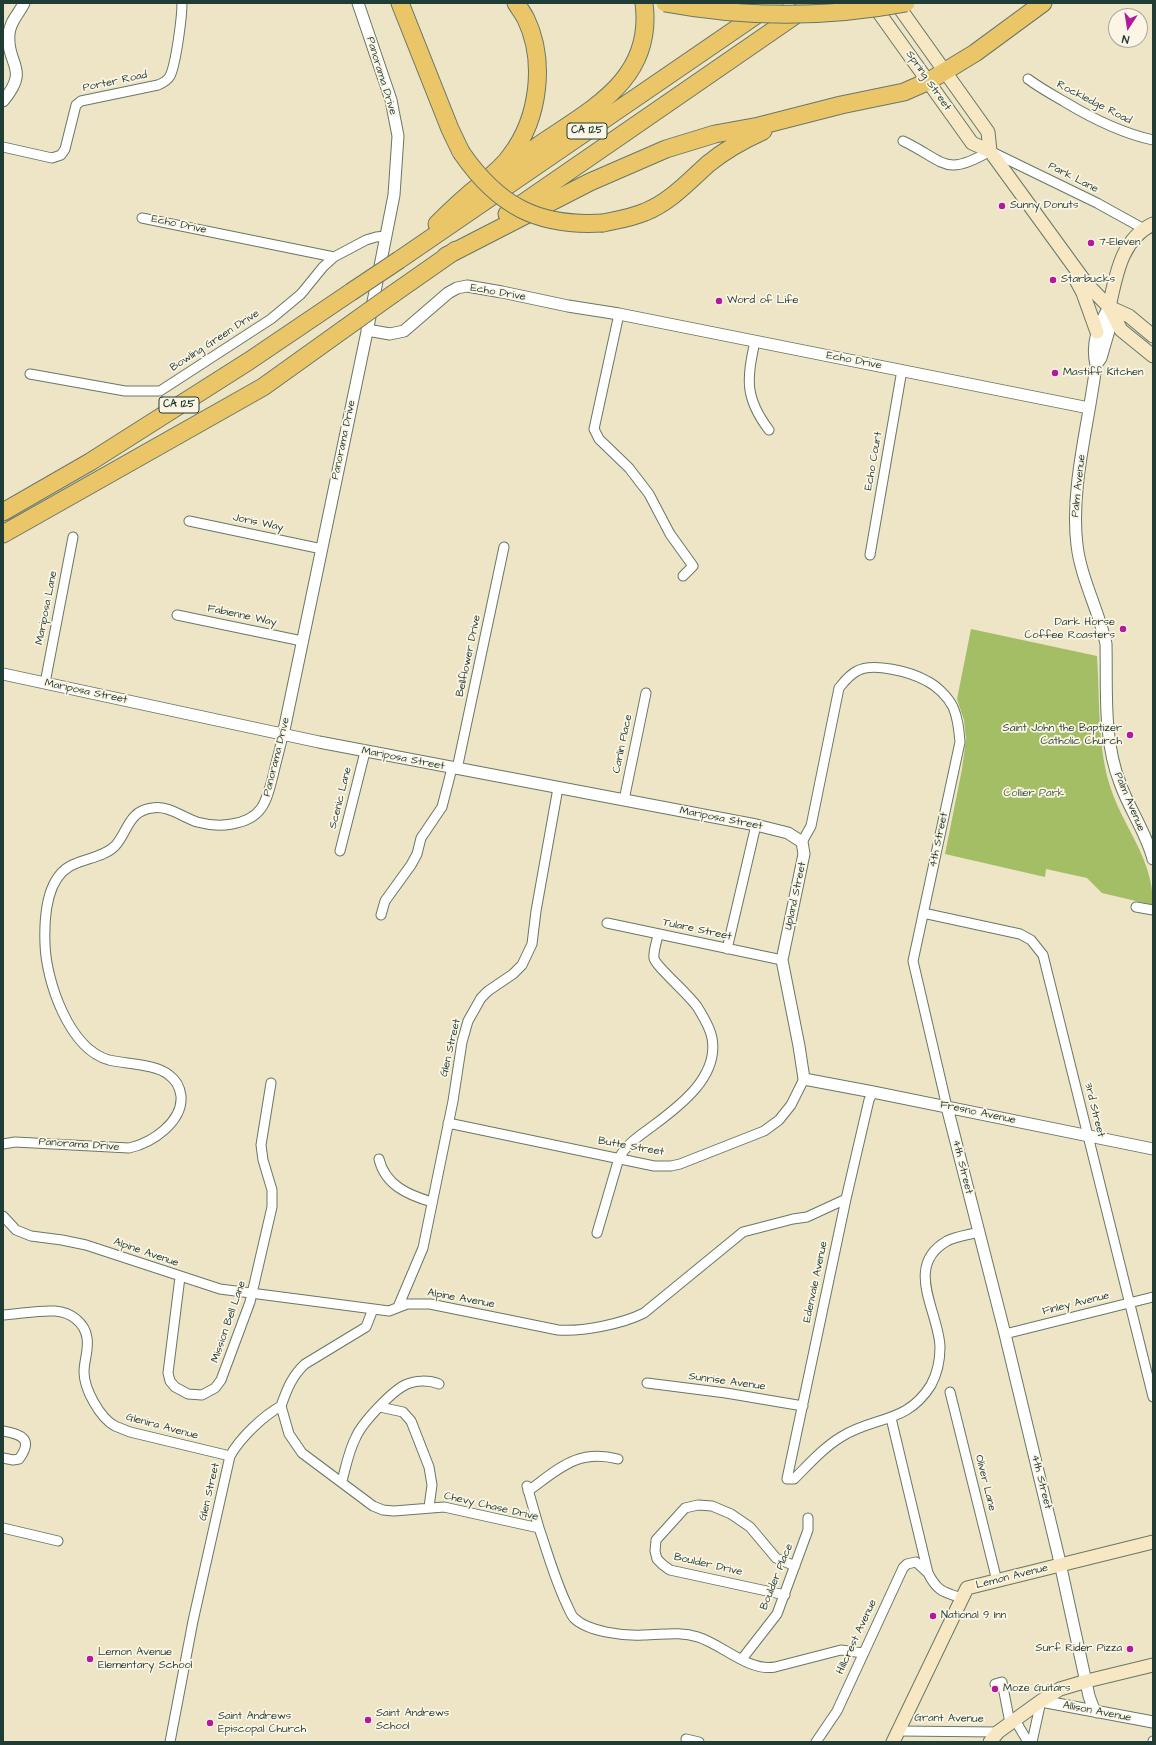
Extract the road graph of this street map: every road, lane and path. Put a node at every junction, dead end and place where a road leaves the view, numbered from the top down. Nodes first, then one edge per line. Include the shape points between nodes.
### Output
1 (24, 3) edge
2 (182, 3) edge
3 (358, 3) edge
4 (400, 3) edge
5 (516, 3) edge
6 (644, 3) edge
7 (665, 3) edge
8 (774, 3) edge
9 (813, 3) edge
10 (872, 3) edge
11 (896, 3) edge
12 (906, 3) edge
13 (1041, 5) edge
14 (944, 72) junction
15 (1028, 79) dead end
16 (929, 81) junction
17 (3, 101) edge
18 (792, 118) junction
19 (1153, 140) edge
20 (903, 141) dead end
21 (3, 147) edge
22 (990, 151) junction
23 (142, 218) dead end
24 (1148, 226) edge
25 (386, 236) junction
26 (446, 256) junction
27 (334, 257) junction
28 (399, 260) junction
29 (1074, 267) junction
30 (1109, 307) junction
31 (619, 314) junction
32 (367, 330) junction
33 (1097, 332) junction
34 (1153, 336) edge
35 (755, 341) junction
36 (1153, 356) edge
37 (1096, 365) junction
38 (902, 370) junction
39 (30, 374) dead end
40 (1089, 408) junction
41 (769, 430) dead end
42 (3, 512) edge
43 (188, 521) dead end
44 (3, 534) edge
45 (73, 537) dead end
46 (504, 547) dead end
47 (322, 549) junction
48 (870, 555) dead end
49 (683, 576) dead end
50 (177, 615) dead end
51 (302, 641) junction
52 (3, 674) edge
53 (45, 683) junction
54 (646, 693) dead end
55 (283, 735) junction
56 (365, 752) junction
57 (455, 769) junction
58 (558, 788) junction
59 (624, 800) junction
60 (756, 825) junction
61 (802, 842) junction
62 (340, 851) dead end
63 (1153, 859) edge
64 (1136, 907) dead end
65 (1153, 910) edge
66 (923, 913) junction
67 (381, 915) dead end
68 (607, 923) dead end
69 (658, 934) junction
70 (727, 949) junction
71 (782, 960) junction
72 (804, 1079) junction
73 (271, 1083) dead end
74 (873, 1092) junction
75 (947, 1107) junction
76 (448, 1124) junction
77 (1088, 1136) junction
78 (3, 1144) edge
79 (1153, 1149) edge
80 (620, 1158) junction
81 (378, 1159) dead end
82 (846, 1199) junction
83 (432, 1202) junction
84 (3, 1216) edge
85 (979, 1232) junction
86 (596, 1233) dead end
87 (180, 1277) junction
88 (252, 1294) junction
89 (1153, 1297) edge
90 (1129, 1303) junction
91 (398, 1307) junction
92 (373, 1309) junction
93 (3, 1315) edge
94 (1005, 1334) junction
95 (647, 1383) dead end
96 (438, 1384) dead end
97 (950, 1392) dead end
98 (1153, 1398) edge
99 (281, 1406) junction
100 (803, 1406) junction
101 (380, 1407) junction
102 (891, 1418) junction
103 (3, 1431) edge
104 (230, 1456) junction
105 (3, 1458) edge
106 (618, 1459) dead end
107 (342, 1481) junction
108 (429, 1507) junction
109 (808, 1518) dead end
110 (3, 1528) edge
111 (539, 1528) junction
112 (58, 1541) dead end
113 (1153, 1542) edge
114 (1061, 1565) junction
115 (796, 1566) junction
116 (928, 1572) junction
117 (997, 1581) junction
118 (785, 1595) junction
119 (962, 1598) junction
120 (863, 1654) junction
121 (742, 1659) junction
122 (1153, 1665) edge
123 (1087, 1681) junction
124 (995, 1684) dead end
125 (1041, 1701) junction
126 (1097, 1712) junction
127 (1013, 1722) junction
128 (1153, 1722) edge
129 (896, 1736) edge
130 (994, 1737) edge
131 (686, 1739) dead end
132 (170, 1742) edge
133 (699, 1742) edge
134 (816, 1742) edge
135 (1028, 1742) edge
136 (1032, 1742) edge

1 - 17 street via 12,20 9,31 16,78
2 - 21 street, Porter Road via 176,49 170,74 165,82 158,86 81,101 76,106 65,149 61,155 52,158
3 - 25 street, Panorama Drive via 391,100 398,136 394,195
4 - 18 highway, bridge via 461,152 493,191 534,215 566,223 603,223 631,217 657,206 679,191 729,149
5 - 28 highway via 532,35 538,74 536,94 520,141 498,170
6 - 28 highway via 646,22 642,46 637,61 620,84 592,109 534,149
7 - 12 highway, bridge via 732,12 785,14 839,12
8 - 28 highway, CA 125
9 - 26 highway, CA 125
10 - 16 main road, Spring Street
11 - 14 main road, Spring Street
13 - 14 highway
14 - 16 highway
14 - 22 main road, Spring Street via 988,132
15 - 19 street, Rockledge Road via 1112,128
16 - 18 highway via 904,92
16 - 22 main road, Spring Street via 972,144
18 - 26 highway via 715,134 666,149 590,182
20 - 22 street via 951,166 971,162
22 - 24 street, Park Lane
22 - 29 main road, Spring Street
23 - 27 street, Echo Drive
24 - 30 main road via 1131,242 1123,254
25 - 27 street, Bowling Green Drive via 366,240
25 - 32 street, Panorama Drive
26 - 44 highway, CA 125, bridge via 263,387
27 - 39 street, Bowling Green Drive via 301,294 271,319 160,391 125,390
28 - 42 highway, CA 125, bridge via 96,458
29 - 30 main road, Spring Street
29 - 33 main road via 1074,276
30 - 33 street, Palm Avenue
30 - 34 main road, Spring Street via 1129,316
30 - 36 main road, Spring Street via 1121,330
30 - 37 street, Palm Avenue via 1110,327 1101,358
31 - 32 street, Echo Drive via 467,286 448,293 404,331 390,334
31 - 35 street, Echo Drive
31 - 49 street via 594,429 598,439 629,468 649,494 670,534 693,566
32 - 47 street, Panorama Drive
33 - 37 street, Palm Avenue via 1093,353
35 - 38 street, Echo Drive
35 - 41 street via 749,372 750,394 758,415
37 - 40 street, Palm Avenue
38 - 40 street, Echo Drive
38 - 48 street, Echo Court
40 - 63 street, Palm Avenue via 1075,512 1077,546 1106,644 1108,733 1111,752 1119,783
43 - 47 street, Joris Way
45 - 53 street, Mariposa Lane
46 - 57 street, Bellflower Drive
47 - 51 street, Panorama Drive
50 - 51 street, Fabienne Way
51 - 55 street, Panorama Drive
52 - 53 street, Mariposa Street
53 - 55 street, Mariposa Street
54 - 59 street, Carlin Place
55 - 56 street, Mariposa Street
55 - 78 street, Panorama Drive via 268,798 262,809 253,817 239,823 215,825 199,822 163,808 144,809 135,814 111,849 71,865 60,873 50,895 45,932 46,960 55,994 67,1019 83,1044 100,1057 157,1069 170,1075 177,1083 180,1094 180,1108 175,1119 164,1130 129,1148 16,1142
56 - 57 street, Mariposa Street
56 - 62 street, Scenic Lane
57 - 58 street, Mariposa Street
57 - 67 street via 442,807 422,838 411,865 385,901
58 - 59 street, Mariposa Street
58 - 76 street, Glen Street via 532,944 522,965 481,998 468,1021
59 - 60 street, Mariposa Street
60 - 61 street, Mariposa Street via 788,833
60 - 70 street
61 - 66 street, 4th Street via 811,826 840,688 846,679 857,671 877,667 928,681 952,706 958,723 960,742
61 - 71 street, Upland Street via 804,860
64 - 65 street
66 - 75 street, 4th Street via 913,961
66 - 77 street, 3rd Street via 1020,934 1031,940 1043,955
68 - 69 street, Tulare Street
69 - 70 street, Tulare Street
69 - 80 street via 655,962 697,1006 711,1033 712,1060 702,1080 689,1095 625,1147
70 - 71 street, Tulare Street
71 - 72 street, Upland Street
72 - 74 street, Fresno Avenue
72 - 80 street, Butte Street via 785,1113 772,1126 756,1135 671,1166 654,1166
73 - 88 street, Mission Bell Lane via 261,1145 272,1190 272,1206
74 - 75 street, Fresno Avenue
74 - 82 street, Edenvale Avenue
75 - 77 street, Fresno Avenue
75 - 85 street, 4th Street
76 - 80 street, Butte Street
76 - 83 street, Glen Street
77 - 79 street, Fresno Avenue
77 - 90 street, 3rd Street
80 - 86 street
81 - 83 street via 381,1169 400,1190
82 - 91 street, Alpine Avenue via 807,1217 793,1218 743,1232 648,1310 631,1319 576,1330 563,1330 430,1304 407,1304
82 - 100 street, Edenvale Avenue
83 - 91 street, Glen Street via 423,1248
84 - 87 street, Alpine Avenue via 16,1230 31,1236 86,1245
85 - 94 street, 4th Street
85 - 102 street via 947,1241 934,1252 928,1263 925,1282 940,1346 938,1368 931,1385 914,1405
87 - 88 street, Alpine Avenue via 220,1289
87 - 88 street, Mission Bell Lane via 168,1373 175,1387 193,1395 207,1394 218,1384
88 - 92 street, Alpine Avenue
89 - 90 street, Finley Avenue
90 - 94 street, Finley Avenue
90 - 98 street, 3rd Street
91 - 92 street, Alpine Avenue via 389,1311
92 - 99 street via 366,1327 298,1370 288,1386
93 - 104 street, Glenira Avenue via 55,1311 66,1313 82,1323 88,1339 84,1372 88,1392 115,1426 130,1432
94 - 114 street, 4th Street
95 - 100 street, Sunrise Avenue
96 - 101 street via 414,1382 405,1385
97 - 117 street, Oliver Lane
99 - 104 street, Glen Street via 270,1412 235,1447
99 - 107 street, Chevy Chase Drive via 289,1434 298,1448 307,1458
100 - 102 street, Edenvale Avenue via 787,1479 794,1479 821,1452 842,1436
101 - 107 street via 356,1435
101 - 108 street via 402,1412 411,1421 429,1467 432,1485
102 - 116 street, Hillcrest Avenue
103 - 105 street via 19,1434 25,1443 18,1459
104 - 132 street, Glen Street via 193,1621
106 - 111 street via 598,1456 576,1459 528,1488
107 - 108 street, Chevy Chase Drive via 369,1504 383,1510
108 - 111 street, Chevy Chase Drive via 444,1507
109 - 115 street, Boulder Place via 808,1530
110 - 112 street
111 - 121 street, Chevy Chase Drive via 559,1589 573,1618 586,1627 619,1634 688,1634 708,1641
113 - 114 main road, Lemon Avenue
114 - 117 main road, Lemon Avenue
114 - 123 street, 4th Street
115 - 118 street, Boulder Place
115 - 118 street, Boulder Drive via 776,1558 750,1526 712,1506 698,1505 685,1508 656,1540 654,1547 657,1559 670,1570
116 - 119 street, Hillcrest Avenue via 934,1586
116 - 120 street, Hillcrest Avenue via 916,1562 905,1566
117 - 119 main road, Lemon Avenue via 967,1588
118 - 121 street, Boulder Place via 777,1614
119 - 129 main road, Lemon Avenue
120 - 121 street, Chevy Chase Drive via 841,1650 771,1668 755,1666
120 - 134 street, Hillcrest Avenue via 837,1711
122 - 123 main road
123 - 125 main road via 1060,1689
123 - 126 street, 4th Street via 1089,1696
124 - 127 street via 1002,1682
125 - 126 street, Allison Avenue
125 - 127 main road
125 - 136 street
126 - 128 street, Allison Avenue
127 - 130 main road
127 - 135 street
129 - 130 street, Grant Avenue
131 - 133 street

